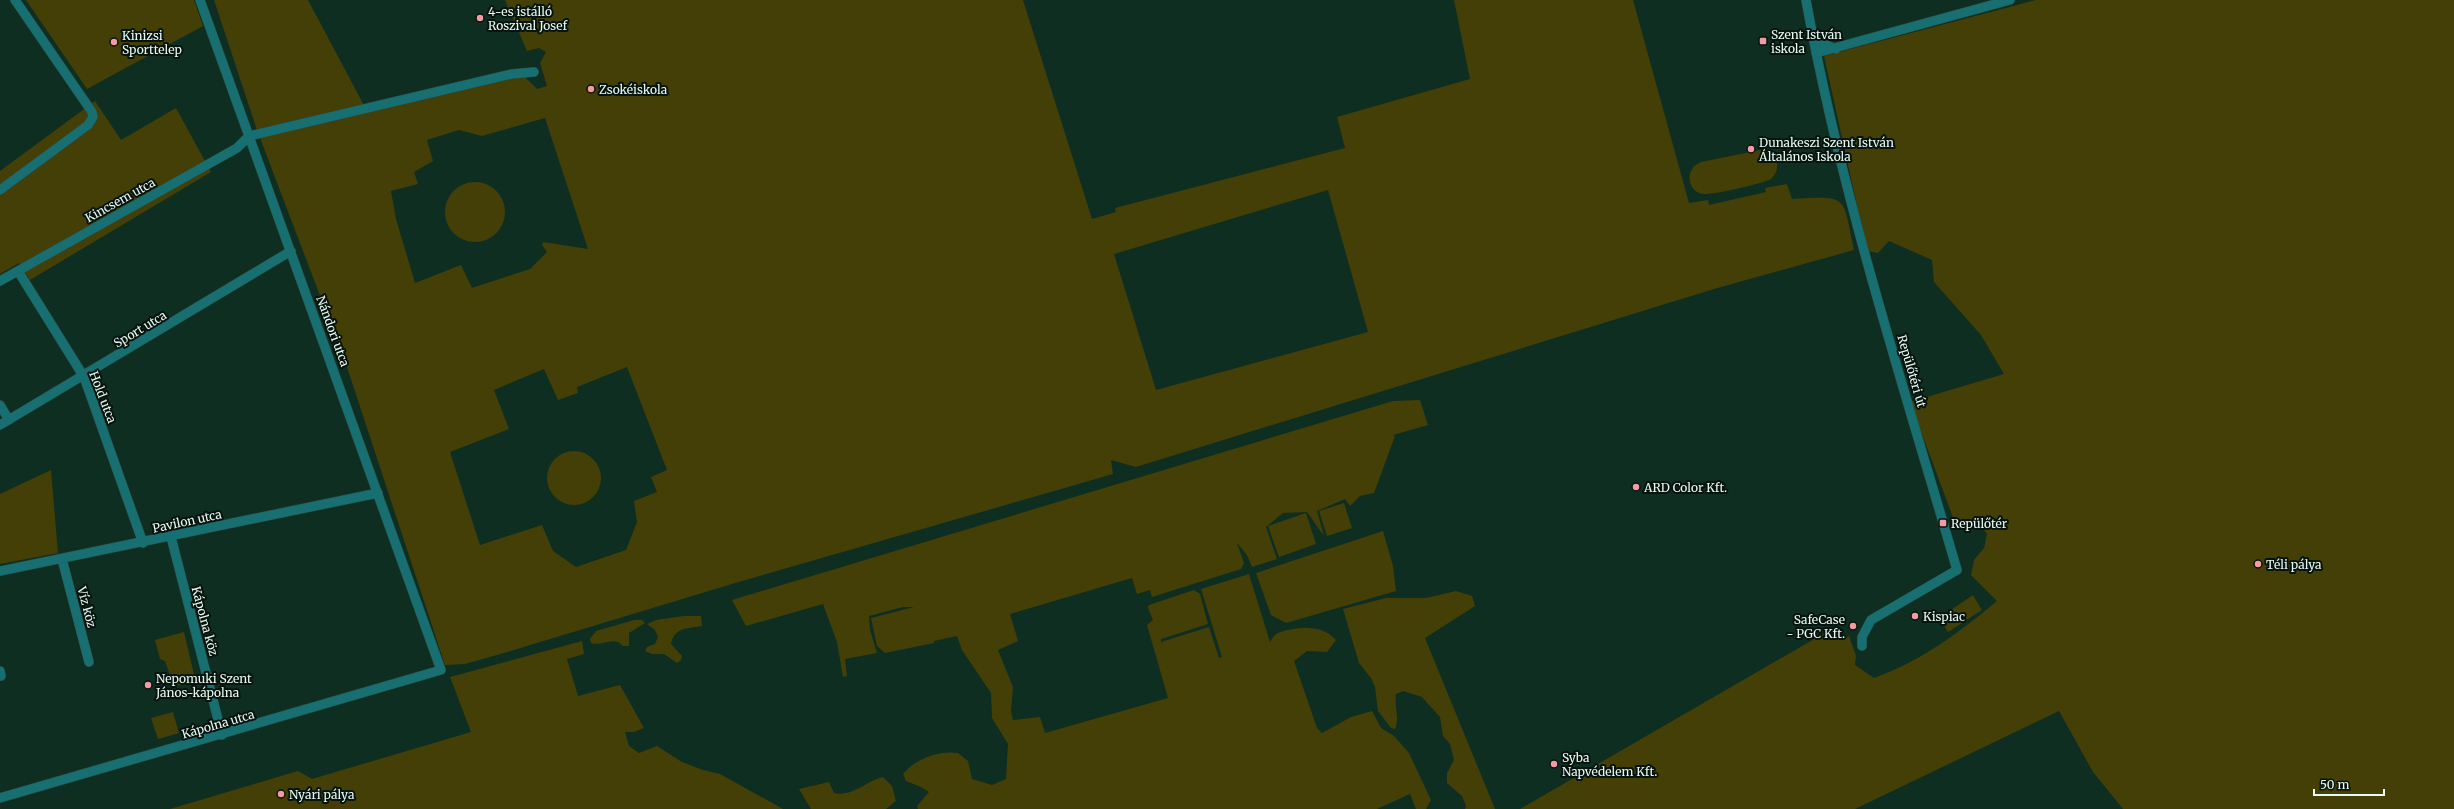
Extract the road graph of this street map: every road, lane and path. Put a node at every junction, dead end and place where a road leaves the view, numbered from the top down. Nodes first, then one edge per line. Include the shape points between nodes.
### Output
1 (15, 0) edge
2 (200, 0) edge
3 (1806, 0) edge
4 (2010, 0) edge
5 (1812, 31) junction
6 (1838, 49) junction
7 (1816, 54) junction
8 (534, 72) dead end
9 (249, 136) junction
10 (0, 190) edge
11 (291, 251) junction
12 (18, 271) junction
13 (0, 281) edge
14 (84, 377) junction
15 (0, 405) edge
16 (9, 420) junction
17 (0, 425) edge
18 (378, 493) junction
19 (171, 537) junction
20 (143, 543) junction
21 (62, 559) junction
22 (0, 571) edge
23 (1862, 646) dead end
24 (89, 662) dead end
25 (441, 670) joint
26 (222, 735) junction
27 (0, 798) edge

1 - 10 street via 93,117 88,125
2 - 9 street, Nándori utca
3 - 5 street, Repülőtéri út
4 - 6 street
5 - 6 street via 1820,42
5 - 7 street, Repülőtéri út
6 - 7 street
7 - 23 street, Repülőtéri út via 1847,188 1957,570 1871,620 1862,637
8 - 9 street via 512,74
9 - 11 street, Nándori utca
9 - 12 street, Kincsem utca via 237,148
11 - 14 street, Sport utca
11 - 18 street, Nándori utca
12 - 13 street, Kincsem utca
12 - 14 street, Hold utca
14 - 16 street, Sport utca
14 - 20 street, Hold utca
15 - 16 street
16 - 17 street, Sport utca
18 - 19 street, Pavilon utca
18 - 25 street, Nándori utca
19 - 20 street, Pavilon utca
19 - 26 street, Kápolna köz
20 - 21 street, Pavilon utca
21 - 22 street, Pavilon utca
21 - 24 street, Víz köz
25 - 26 street, Kápolna utca
26 - 27 street, Kápolna utca

